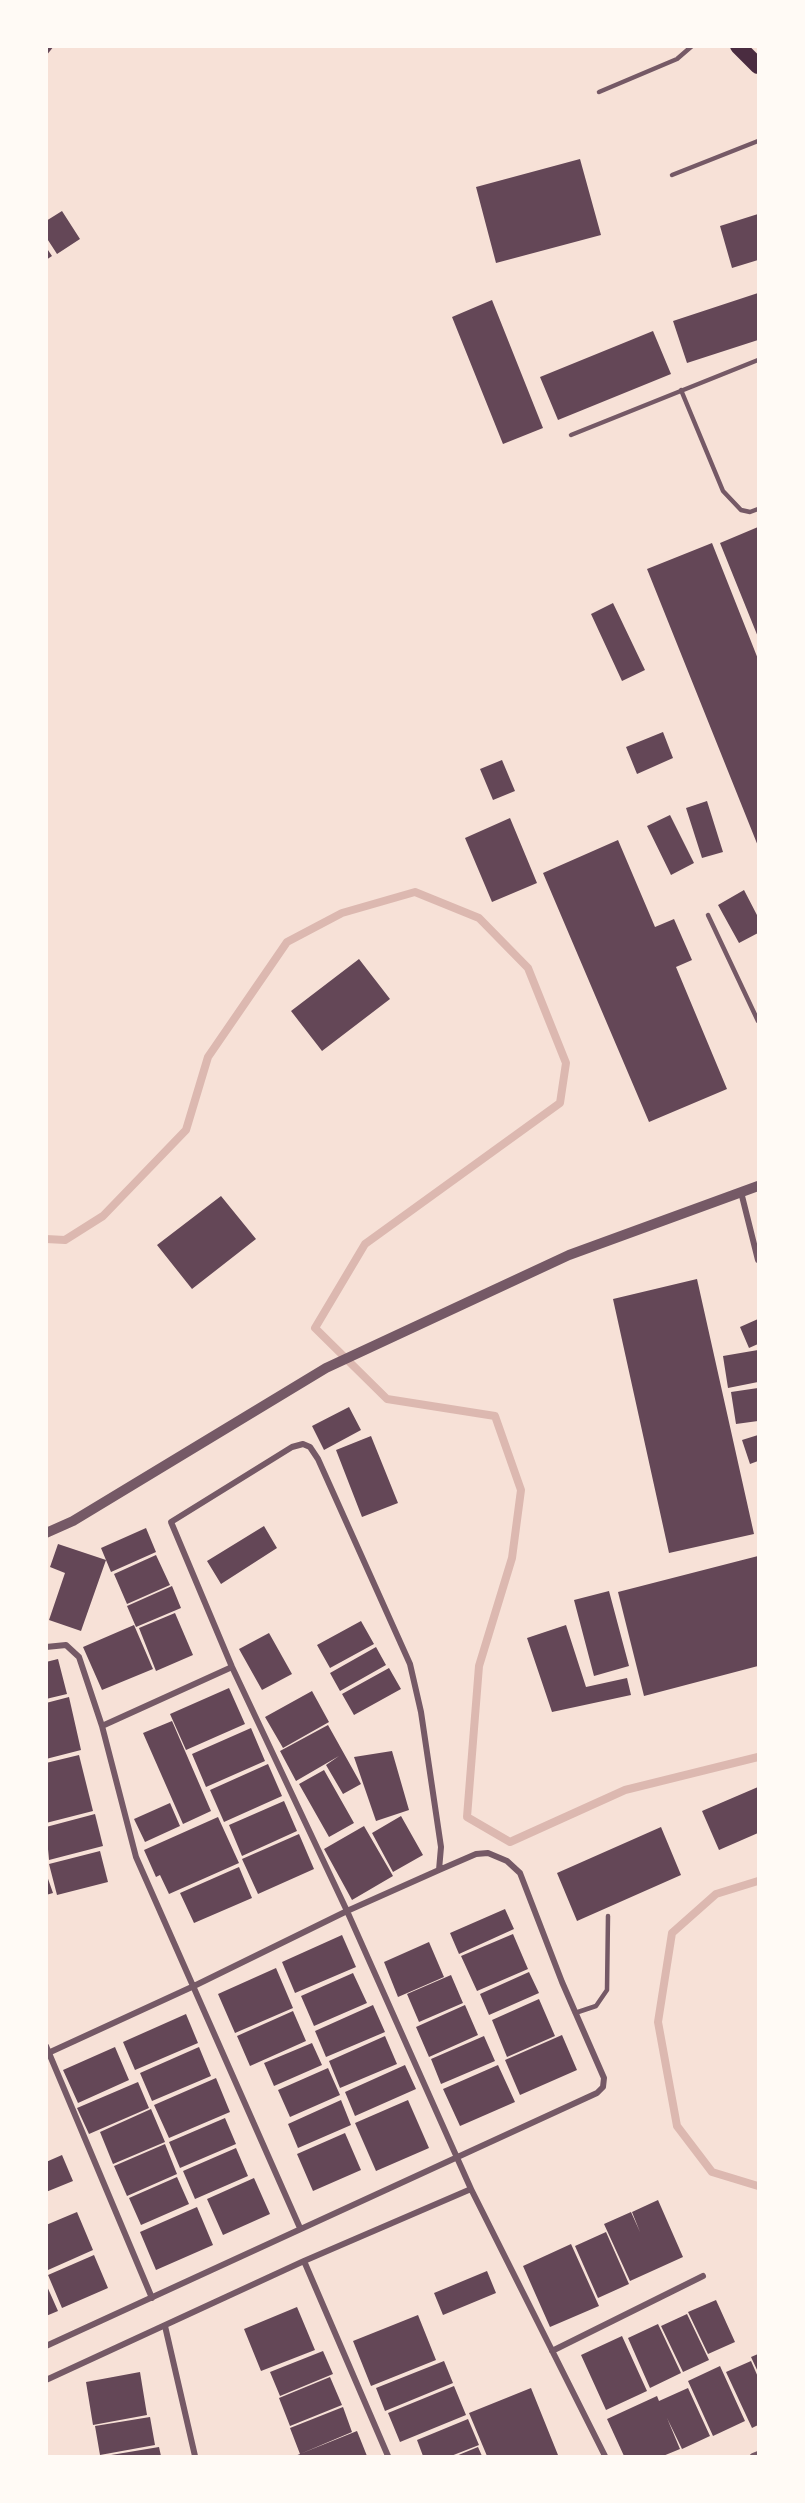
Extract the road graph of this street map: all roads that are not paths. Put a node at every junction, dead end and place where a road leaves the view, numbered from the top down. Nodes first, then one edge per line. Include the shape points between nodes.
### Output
1 (693, 46) edge
2 (738, 46) edge
3 (759, 66) edge
4 (600, 92) dead end
5 (759, 141) edge
6 (672, 175) dead end
7 (759, 360) edge
8 (681, 390) junction
9 (571, 435) dead end
10 (759, 509) edge
11 (708, 915) dead end
12 (759, 1021) edge
13 (759, 1186) edge
14 (741, 1192) junction
15 (759, 1260) edge
16 (46, 1533) edge
17 (46, 1647) edge
18 (232, 1667) junction
19 (102, 1726) junction
20 (439, 1870) junction
21 (347, 1911) junction
22 (608, 1916) dead end
23 (194, 1986) junction
24 (575, 2013) junction
25 (48, 2051) edge
26 (458, 2156) junction
27 (471, 2189) junction
28 (300, 2228) junction
29 (304, 2261) junction
30 (703, 2276) dead end
31 (152, 2298) junction
32 (165, 2326) junction
33 (46, 2346) edge
34 (552, 2351) junction
35 (46, 2380) edge
36 (759, 2454) edge
37 (195, 2457) edge
38 (388, 2457) edge
39 (605, 2457) edge
40 (753, 2457) edge

1 - 4 lane via 677,59
2 - 3 highway
5 - 6 lane
7 - 8 lane
8 - 9 lane
8 - 10 lane via 723,491 741,510
11 - 12 lane
13 - 14 street
14 - 15 street
14 - 16 street via 568,1255 368,1347 326,1368 73,1521
17 - 19 street via 66,1645 79,1657
18 - 19 street
18 - 20 street via 171,1522 303,1444 314,1451 410,1664 441,1847
18 - 21 street
19 - 23 street via 136,1857
20 - 21 street
20 - 24 street via 476,1854 488,1854 507,1860 520,1873
21 - 23 street
21 - 26 street
22 - 24 lane via 607,1990 596,2006
23 - 25 street
23 - 28 street
24 - 26 street via 604,2078 603,2087
25 - 31 street
26 - 27 street
26 - 28 street
27 - 29 street
27 - 34 street
28 - 31 street
29 - 32 street
29 - 38 street
30 - 34 street
31 - 33 street
32 - 35 street
32 - 37 street
34 - 39 street
36 - 40 street

